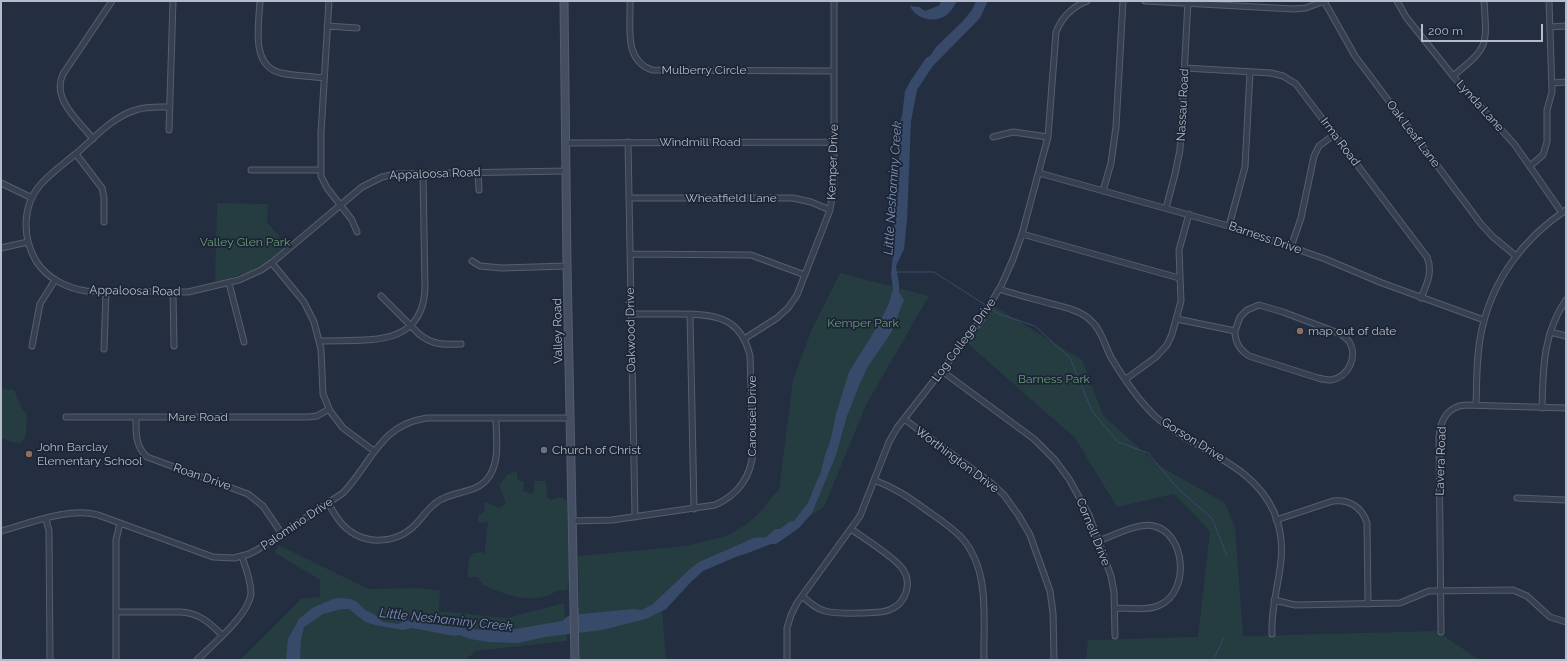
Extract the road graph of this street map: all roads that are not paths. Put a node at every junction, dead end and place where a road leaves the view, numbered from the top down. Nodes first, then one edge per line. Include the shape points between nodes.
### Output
1 (112, 1) edge
2 (173, 1) edge
3 (260, 1) edge
4 (329, 1) edge
5 (564, 1) edge
6 (630, 1) edge
7 (834, 1) edge
8 (1087, 1) edge
9 (1123, 1) edge
10 (1145, 1) edge
11 (1324, 1) edge
12 (1397, 1) edge
13 (1484, 1) edge
14 (1549, 1) edge
15 (1188, 2) edge
16 (327, 26) junction
17 (1566, 26) edge
18 (1550, 27) junction
19 (357, 28) dead end
20 (1185, 68) junction
21 (834, 71) junction
22 (1250, 72) junction
23 (1453, 76) junction
24 (324, 78) junction
25 (1566, 82) edge
26 (1552, 83) junction
27 (170, 107) junction
28 (169, 130) dead end
29 (1335, 134) junction
30 (1048, 136) junction
31 (993, 137) dead end
32 (93, 139) junction
33 (628, 142) junction
34 (834, 142) junction
35 (566, 143) junction
36 (76, 154) junction
37 (1530, 166) junction
38 (251, 170) dead end
39 (321, 170) junction
40 (566, 171) junction
41 (478, 172) junction
42 (1040, 173) junction
43 (423, 174) junction
44 (1, 183) edge
45 (479, 190) dead end
46 (1103, 191) junction
47 (32, 198) junction
48 (629, 198) junction
49 (341, 205) junction
50 (1166, 208) junction
51 (830, 210) junction
52 (1564, 212) edge
53 (1188, 214) junction
54 (104, 222) dead end
55 (1229, 226) junction
56 (358, 232) dead end
57 (1022, 234) junction
58 (28, 242) junction
59 (1292, 247) junction
60 (1, 248) edge
61 (630, 254) junction
62 (1516, 256) junction
63 (472, 261) dead end
64 (272, 263) junction
65 (567, 266) junction
66 (805, 275) junction
67 (1179, 278) junction
68 (55, 280) junction
69 (229, 283) junction
70 (999, 289) junction
71 (106, 292) junction
72 (173, 293) junction
73 (382, 296) dead end
74 (1421, 298) junction
75 (1566, 300) edge
76 (631, 314) junction
77 (690, 314) junction
78 (1177, 319) junction
79 (1484, 320) junction
80 (410, 325) junction
81 (1235, 331) junction
82 (1550, 332) junction
83 (1566, 336) edge
84 (744, 339) junction
85 (320, 341) junction
86 (244, 342) dead end
87 (462, 344) dead end
88 (32, 346) dead end
89 (174, 346) dead end
90 (104, 349) dead end
91 (942, 371) junction
92 (1126, 379) junction
93 (1476, 405) junction
94 (1542, 408) junction
95 (1566, 408) edge
96 (329, 409) junction
97 (66, 417) dead end
98 (136, 417) junction
99 (496, 418) junction
100 (570, 418) junction
101 (904, 419) junction
102 (374, 451) junction
103 (874, 480) junction
104 (1517, 498) dead end
105 (1566, 500) edge
106 (328, 503) junction
107 (694, 509) junction
108 (635, 517) junction
109 (46, 519) junction
110 (1276, 520) junction
111 (572, 521) junction
112 (120, 523) junction
113 (852, 529) junction
114 (1, 531) edge
115 (282, 534) junction
116 (1098, 541) junction
117 (242, 557) junction
118 (1441, 591) junction
119 (802, 596) junction
120 (1274, 600) junction
121 (1368, 604) junction
122 (1115, 608) junction
123 (116, 612) junction
124 (1566, 622) edge
125 (1441, 632) dead end
126 (1272, 634) dead end
127 (222, 635) junction
128 (1115, 636) dead end
129 (50, 660) edge
130 (116, 660) edge
131 (197, 660) edge
132 (575, 660) edge
133 (787, 660) edge
134 (984, 660) edge
135 (1054, 660) edge

1 - 32 street via 59,83 63,102
2 - 27 street
3 - 24 street via 258,46 264,62 281,73
4 - 16 street
5 - 35 street, Valley Road
6 - 21 street, Mulberry Circle via 632,51 639,62 652,70
7 - 21 street, Kemper Drive
8 - 30 street, Log College Drive via 1068,12 1056,32
9 - 46 street via 1116,128 1111,163
10 - 15 street
11 - 15 street via 1298,9
11 - 62 street, Oak Leaf Lane via 1355,56 1439,168 1488,231
12 - 23 street, Lynda Lane via 1406,17
13 - 23 street via 1486,30 1483,47 1474,60
14 - 18 street
15 - 20 street, Nassau Road
16 - 19 street
16 - 24 street
17 - 18 street
18 - 26 street
20 - 22 street, Irma Road
20 - 50 street, Nassau Road via 1180,150
21 - 34 street, Kemper Drive
22 - 29 street, Irma Road via 1276,74 1291,80
22 - 55 street via 1245,167
23 - 37 street, Lynda Lane via 1511,139
24 - 39 street
25 - 26 street
26 - 37 street via 1547,110 1546,147 1540,159
27 - 28 street
27 - 32 street, Appaloosa Road via 150,107 132,111 116,120
29 - 59 street via 1319,146 1314,156
29 - 74 street, Irma Road via 1426,257 1430,273
30 - 31 street via 1013,132
30 - 42 street, Log College Drive
32 - 36 street, Appaloosa Road
33 - 34 street, Windmill Road
33 - 35 street, Windmill Road
33 - 48 street, Oakwood Drive
34 - 51 street, Kemper Drive via 834,194
35 - 40 street, Valley Road
36 - 47 street, Appaloosa Road via 48,177
36 - 54 street via 102,188
37 - 52 street, Lynda Lane
38 - 39 street
39 - 49 street via 324,184
40 - 41 street, Appaloosa Road
40 - 65 street, Valley Road
41 - 43 street, Appaloosa Road
41 - 45 street
42 - 46 street, Barness Drive
42 - 57 street, Log College Drive
43 - 49 street, Appaloosa Road via 382,177 362,187
43 - 80 street via 425,295 419,314
44 - 47 street
46 - 50 street, Barness Drive
47 - 58 street, Appaloosa Road via 26,217
48 - 51 street, Wheatfield Lane via 793,198
48 - 61 street, Oakwood Drive
49 - 56 street
49 - 64 street, Appaloosa Road
50 - 53 street, Barness Drive
51 - 66 street, Kemper Drive
52 - 62 street via 1540,230
53 - 55 street, Barness Drive
53 - 67 street via 1179,250
55 - 59 street, Barness Drive
57 - 67 street
57 - 70 street, Log College Drive
58 - 60 street
58 - 68 street, Appaloosa Road via 37,262
59 - 74 street, Barness Drive
61 - 66 street via 751,255
61 - 76 street, Oakwood Drive
62 - 79 street via 1497,287
63 - 65 street via 480,266 498,268
64 - 69 street, Appaloosa Road via 246,278
64 - 85 street via 304,302
65 - 100 street, Valley Road
66 - 84 street, Kemper Drive via 797,295 784,313
67 - 78 street via 1181,301
68 - 71 street, Appaloosa Road via 72,288
68 - 88 street via 40,304
69 - 72 street, Appaloosa Road
69 - 86 street
70 - 91 street, Log College Drive via 989,307
70 - 92 street, Gorson Drive via 1071,309 1088,318 1102,334 1111,357
71 - 72 street, Appaloosa Road
71 - 90 street
72 - 89 street
73 - 80 street
74 - 79 street, Barness Drive
75 - 82 street
76 - 77 street, Carousel Drive
76 - 108 street, Oakwood Drive
77 - 84 street, Carousel Drive via 705,314 719,318 731,324
77 - 107 street
78 - 81 street
78 - 92 street via 1162,351
79 - 93 street via 1478,351
80 - 85 street via 394,336 380,340
80 - 87 street via 431,342 441,345
81 - 81 street via 1235,340 1241,350 1249,356 1318,378 1330,380 1341,376 1349,368 1353,354 1348,340 1341,334 1259,305 1246,310 1240,317
82 - 83 street
82 - 94 street via 1544,355
84 - 107 street, Carousel Drive via 750,356 751,370 751,465 742,484 728,499 715,505
85 - 96 street via 323,389
91 - 101 street, Log College Drive
91 - 116 street, Cornell Drive via 1048,452 1077,491
92 - 110 street, Gorson Drive via 1148,408 1170,428 1247,476 1262,492
93 - 94 street, Lavera Road
93 - 118 street, Lavera Road via 1453,409 1442,420 1440,429
94 - 95 street, Lavera Road
96 - 98 street, Mare Road via 317,416 308,417
96 - 102 street via 343,428
97 - 98 street, Mare Road
98 - 115 street, Roan Drive via 137,443 147,457 248,494 263,506
99 - 100 street, Palomino Drive
99 - 102 street, Palomino Drive via 427,418 414,421 401,425 390,433
99 - 106 street via 496,458 494,469 488,478 475,489 437,501 415,525 396,538 370,540 358,536 344,526
100 - 111 street, Valley Road
101 - 103 street, Log College Drive via 889,442
101 - 135 street, Worthington Drive via 993,485 1019,516 1030,535 1050,591
102 - 106 street, Palomino Drive via 349,486
103 - 113 street, Log College Drive via 862,512
103 - 134 street via 903,493 951,528 970,549 982,582
104 - 105 street
106 - 115 street, Palomino Drive
107 - 108 street, Carousel Drive
108 - 111 street, Carousel Drive
109 - 112 street, Palomino Drive via 83,512
109 - 114 street, Palomino Drive
109 - 129 street via 50,546
110 - 120 street, Gorson Drive via 1282,555
110 - 121 street via 1333,501 1348,502 1357,506 1367,523
111 - 132 street, Valley Road
112 - 117 street, Palomino Drive via 213,557
112 - 123 street via 116,540
113 - 119 street, Log College Drive
113 - 119 street via 902,567 907,587 901,602 883,612 830,613
115 - 117 street, Palomino Drive
116 - 122 street, Cornell Drive via 1112,582
116 - 122 street via 1137,527 1153,526 1170,536 1178,549 1179,578 1170,597 1155,606
117 - 127 street via 250,582 250,598 244,612
118 - 121 street via 1429,591 1400,603
118 - 124 street via 1517,591 1527,596 1550,617
118 - 125 street, Lavera Road
119 - 133 street, Log College Drive via 794,607 789,621
120 - 121 street via 1295,605
120 - 126 street, Gorson Drive
122 - 128 street, Cornell Drive
123 - 127 street via 192,614 204,619
123 - 130 street
127 - 131 street

